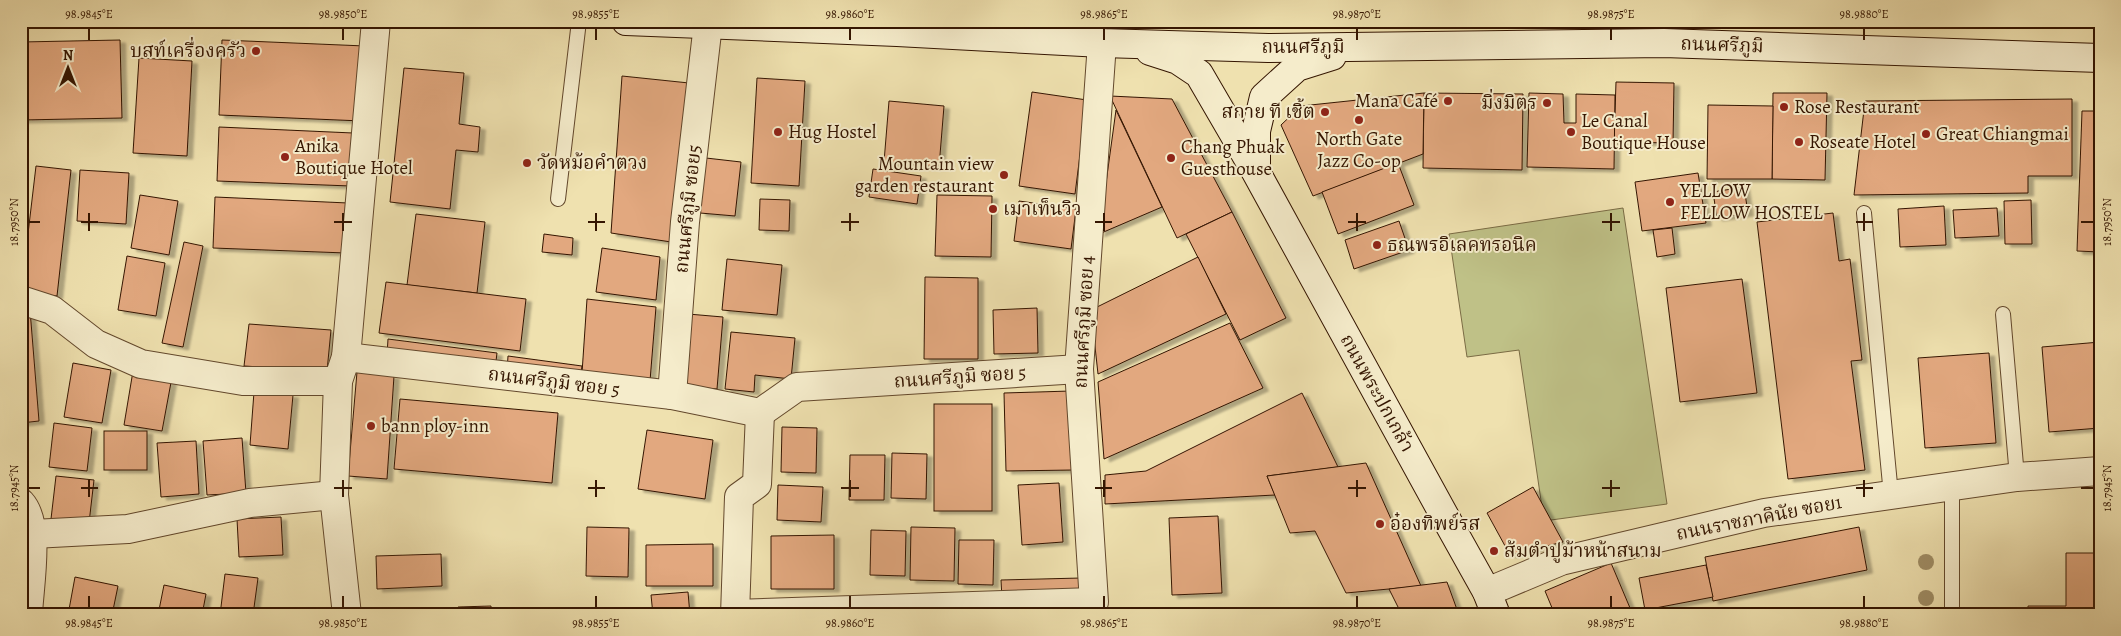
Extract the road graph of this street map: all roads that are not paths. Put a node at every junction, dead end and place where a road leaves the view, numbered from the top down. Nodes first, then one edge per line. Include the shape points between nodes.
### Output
1 (376, 21) edge
2 (579, 21) edge
3 (626, 21) edge
4 (708, 24) junction
5 (1102, 43) junction
6 (1360, 47) junction
7 (2100, 58) edge
8 (1256, 172) junction
9 (558, 199) dead end
10 (1864, 213) dead end
11 (21, 300) edge
12 (2003, 314) dead end
13 (342, 369) junction
14 (1079, 369) junction
15 (672, 395) junction
16 (760, 413) junction
17 (2100, 471) edge
18 (2018, 477) junction
19 (1952, 486) junction
20 (334, 495) junction
21 (1891, 495) junction
22 (21, 503) edge
23 (32, 534) junction
24 (1491, 604) edge
25 (735, 614) edge
26 (28, 615) edge
27 (347, 615) edge
28 (1952, 615) edge

1 - 13 street
2 - 9 lane
3 - 4 street, ถนนศรีภูมิ
4 - 5 street, ถนนศรีภูมิ
4 - 15 street, ถนนศรีภูมิ ซอย5 via 685,222
5 - 6 street, ถนนศรีภูมิ
5 - 8 street, ถนนพระปกเกล้า via 1142,49 1178,60 1199,74
5 - 14 street, ถนนศรีภูมิ ซอย 4
6 - 7 street, ถนนศรีภูมิ via 1664,43
6 - 8 street, ถนนพระปกเกล้า via 1297,67 1264,96 1256,131
8 - 24 street, ถนนพระปกเกล้า
10 - 21 lane
11 - 13 street, ถนนศรีภูมิ ซอย 5 via 52,310 96,344 141,364 243,381
12 - 18 lane
13 - 15 street, ถนนศรีภูมิ ซอย 5
13 - 20 street
14 - 16 street, ถนนศรีภูมิ ซอย 5 via 797,387
14 - 25 street, ถนนศรีภูมิ ซอย 4 via 1094,602
15 - 16 street, ถนนศรีภูมิ ซอย 5
16 - 25 street via 757,484 739,497
17 - 18 street, ถนนราชภาคินัย ซอย1
18 - 19 street, ถนนราชภาคินัย ซอย1
19 - 21 street, ถนนราชภาคินัย ซอย1
19 - 28 lane
20 - 23 street via 250,503 128,529
20 - 27 street
21 - 24 street, ถนนราชภาคินัย ซอย1 via 1764,513 1560,561
22 - 23 street via 26,509
23 - 26 street

